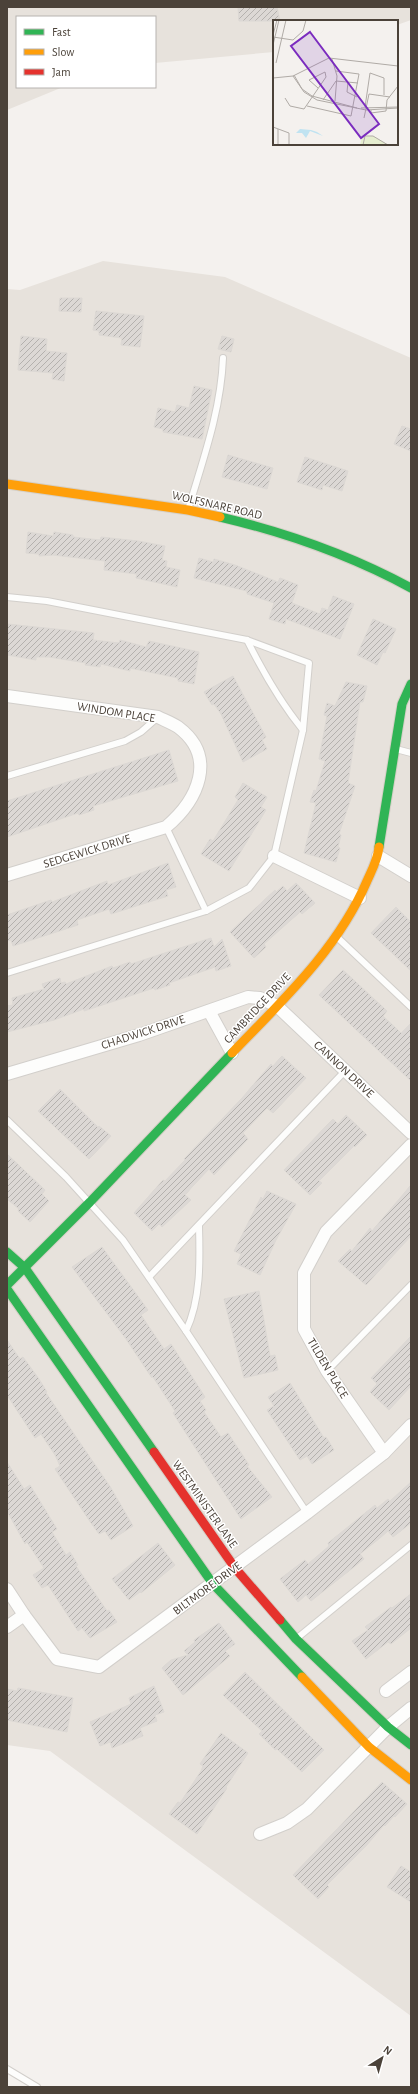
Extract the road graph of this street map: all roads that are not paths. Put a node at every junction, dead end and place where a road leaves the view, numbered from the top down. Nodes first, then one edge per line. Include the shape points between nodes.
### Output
1 (223, 358) dead end
2 (7, 484) edge
3 (188, 510) junction
4 (411, 588) edge
5 (7, 597) edge
6 (247, 640) junction
7 (411, 684) edge
8 (7, 696) edge
9 (158, 717) junction
10 (303, 730) junction
11 (394, 748) junction
12 (411, 753) edge
13 (7, 776) edge
14 (166, 827) junction
15 (274, 856) junction
16 (378, 856) junction
17 (7, 875) edge
18 (411, 876) edge
19 (360, 898) junction
20 (206, 911) junction
21 (337, 937) junction
22 (7, 973) edge
23 (277, 1006) junction
24 (411, 1007) edge
25 (209, 1011) junction
26 (232, 1053) junction
27 (345, 1071) junction
28 (7, 1074) edge
29 (7, 1120) edge
30 (411, 1133) edge
31 (411, 1145) edge
32 (90, 1202) junction
33 (199, 1226) junction
34 (7, 1252) edge
35 (25, 1268) junction
36 (149, 1277) junction
37 (7, 1285) edge
38 (411, 1285) edge
39 (7, 1289) edge
40 (186, 1331) junction
41 (327, 1371) junction
42 (411, 1425) edge
43 (384, 1453) junction
44 (307, 1513) junction
45 (411, 1545) edge
46 (235, 1568) junction
47 (213, 1584) junction
48 (7, 1589) edge
49 (24, 1616) junction
50 (7, 1627) edge
51 (296, 1639) junction
52 (411, 1672) edge
53 (386, 1691) dead end
54 (411, 1708) edge
55 (388, 1727) junction
56 (411, 1745) edge
57 (369, 1747) junction
58 (411, 1780) edge
59 (260, 1834) dead end
60 (7, 2070) edge
61 (37, 2087) edge

1 - 3 lane via 221,388 215,416
2 - 3 street, WOLFSNARE ROAD
3 - 4 street, WOLFSNARE ROAD via 261,527 337,552
5 - 6 lane via 48,601
6 - 10 lane via 265,677
6 - 10 lane via 309,663
7 - 11 street, CAMBRIDGE DRIVE via 402,704
8 - 9 street, WINDOM PLACE
9 - 13 lane via 141,732 125,741
9 - 14 street, WINDOM PLACE via 178,727 192,742 199,756 200,768 193,798 180,815
10 - 15 lane
11 - 12 lane
11 - 16 street, CAMBRIDGE DRIVE
14 - 17 street, SEDGEWICK DRIVE
14 - 20 lane
15 - 19 street
15 - 20 lane via 249,888
16 - 18 street
16 - 19 street, CAMBRIDGE DRIVE
19 - 21 street, CAMBRIDGE DRIVE
20 - 22 lane
21 - 23 street, CAMBRIDGE DRIVE
21 - 24 lane
23 - 25 street, CHADWICK DRIVE via 260,998 248,998
23 - 26 street, CAMBRIDGE DRIVE
23 - 27 street, CANNON DRIVE
25 - 26 street
25 - 28 street, CHADWICK DRIVE via 139,1035
26 - 32 street, CAMBRIDGE DRIVE
27 - 30 street, CANNON DRIVE
27 - 33 lane
29 - 32 lane
31 - 41 street, TILDEN PLACE via 326,1232 304,1273 304,1329
32 - 35 street, CAMBRIDGE DRIVE
32 - 36 lane via 123,1240
33 - 36 lane
33 - 40 lane via 198,1284 194,1309
34 - 35 street, WESTMINISTER LANE
35 - 37 street, CAMBRIDGE DRIVE
35 - 46 street, WESTMINISTER LANE
36 - 40 lane
38 - 41 lane
39 - 47 street
40 - 44 lane
41 - 43 street, TILDEN PLACE
42 - 43 street, BILTMORE DRIVE
43 - 44 street, BILTMORE DRIVE
44 - 46 street, BILTMORE DRIVE
45 - 51 lane
46 - 47 street, BILTMORE DRIVE
46 - 51 street, WESTMINISTER LANE
47 - 49 street, BILTMORE DRIVE via 99,1667 57,1659
47 - 57 street
48 - 49 street, BILTMORE DRIVE
49 - 50 street
51 - 55 street, WESTMINISTER LANE
52 - 53 street
54 - 55 street
55 - 56 street, WESTMINISTER LANE
55 - 57 street
57 - 58 street
57 - 59 street via 307,1809 287,1823
60 - 61 lane

